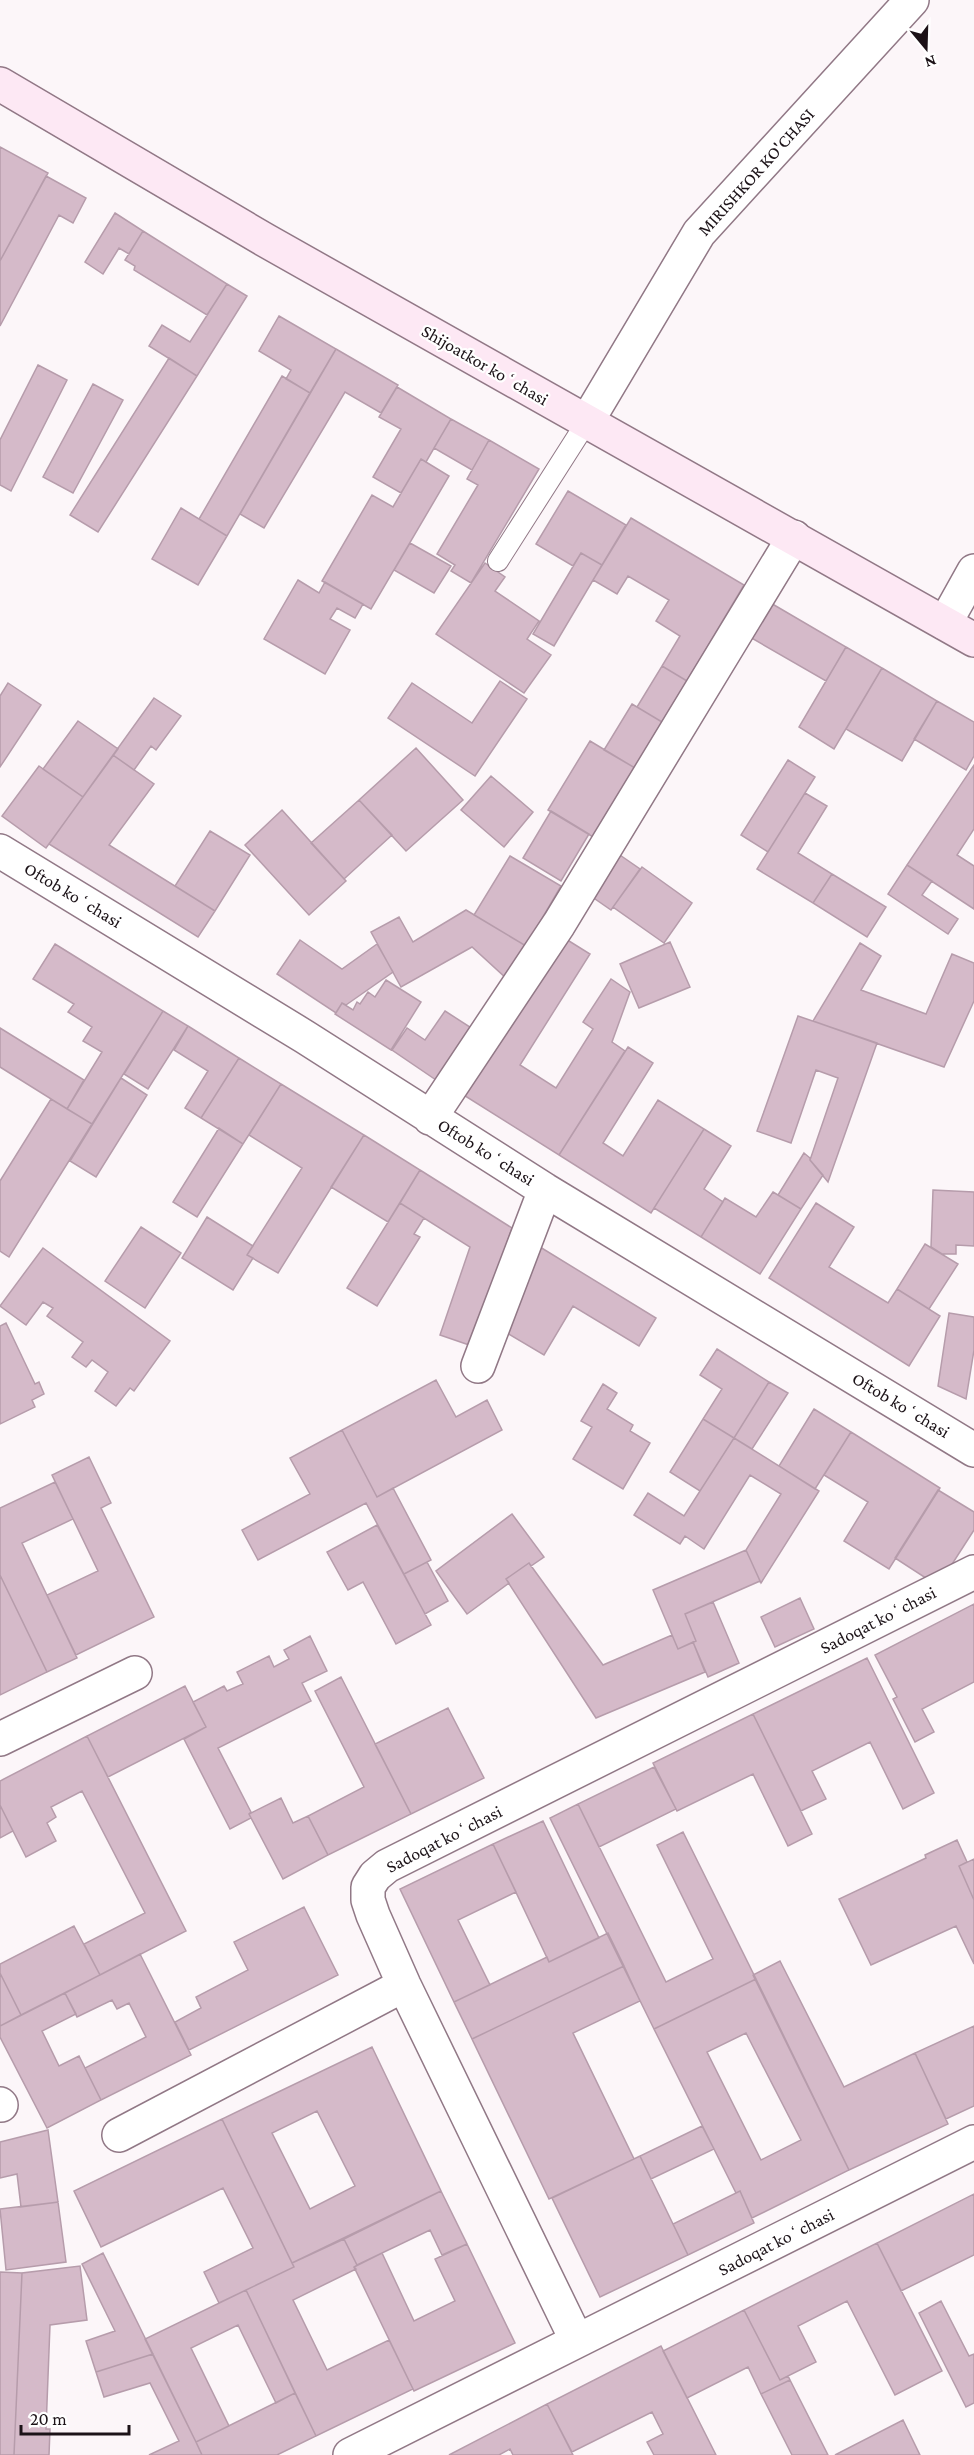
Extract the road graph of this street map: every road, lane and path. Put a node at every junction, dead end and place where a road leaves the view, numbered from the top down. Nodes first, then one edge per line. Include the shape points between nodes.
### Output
1 (912, 0) edge
2 (0, 84) edge
3 (586, 423) junction
4 (794, 537) junction
5 (498, 561) dead end
6 (974, 571) edge
7 (945, 622) junction
8 (974, 640) edge
9 (0, 850) edge
10 (430, 1118) junction
11 (545, 1190) junction
12 (478, 1366) dead end
13 (974, 1450) edge
14 (974, 1572) edge
15 (135, 1673) dead end
16 (0, 1738) edge
17 (404, 1985) junction
18 (119, 2135) dead end
19 (974, 2142) edge
20 (577, 2341) junction
21 (350, 2455) edge

1 - 3 street, MIRISHKOR KO'CHASI via 699,233
2 - 3 street, Shijoatkor koʻchasi
3 - 4 street, Shijoatkor koʻchasi
3 - 5 lane
4 - 7 street, Shijoatkor koʻchasi
4 - 10 street via 559,924
6 - 7 street
7 - 8 street, Shijoatkor koʻchasi
9 - 10 street, Oftob koʻchasi
10 - 11 street, Oftob koʻchasi
11 - 12 street
11 - 13 street, Oftob koʻchasi
14 - 17 street, Sadoqat koʻchasi via 387,1866 368,1887 368,1900
15 - 16 street
17 - 18 street
17 - 20 street, Sadoqat koʻchasi
19 - 20 street, Sadoqat koʻchasi
20 - 21 street, Sadoqat koʻchasi

